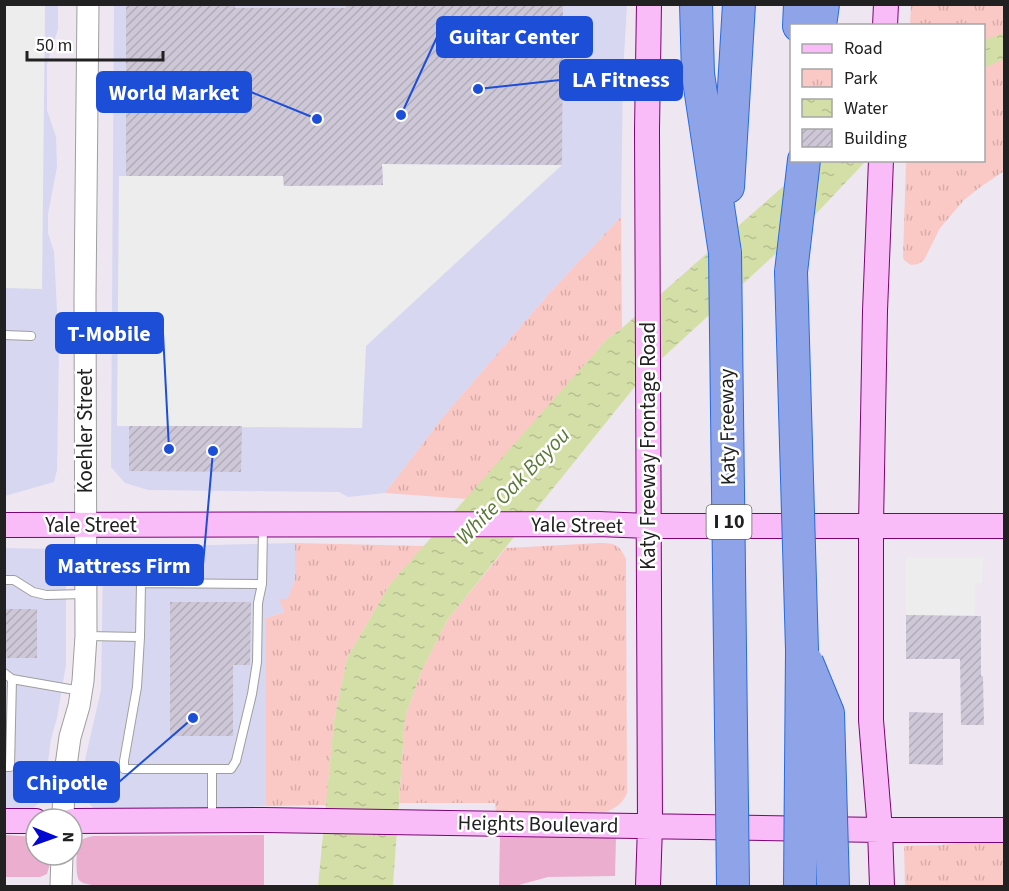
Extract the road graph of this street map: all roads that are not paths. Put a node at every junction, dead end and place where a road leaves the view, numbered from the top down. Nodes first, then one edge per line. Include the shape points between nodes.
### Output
1 (88, 4) edge
2 (649, 4) edge
3 (696, 4) edge
4 (739, 4) edge
5 (800, 4) edge
6 (823, 4) edge
7 (886, 4) edge
8 (799, 24) edge
9 (820, 24) edge
10 (885, 24) edge
11 (795, 162) edge
12 (804, 162) edge
13 (881, 162) edge
14 (725, 254) junction
15 (791, 272) junction
16 (4, 335) edge
17 (31, 336) dead end
18 (263, 524) junction
19 (4, 525) edge
20 (85, 525) junction
21 (871, 525) junction
22 (649, 526) junction
23 (1005, 526) edge
24 (4, 580) edge
25 (262, 584) junction
26 (85, 594) junction
27 (86, 636) junction
28 (140, 637) junction
29 (802, 650) junction
30 (8, 676) edge
31 (82, 691) junction
32 (4, 767) edge
33 (212, 769) junction
34 (732, 791) junction
35 (63, 807) edge
36 (212, 820) junction
37 (4, 821) edge
38 (24, 821) edge
39 (84, 821) edge
40 (650, 826) junction
41 (880, 830) junction
42 (1005, 830) edge
43 (62, 867) edge
44 (61, 886) edge
45 (648, 886) edge
46 (719, 886) edge
47 (733, 886) edge
48 (800, 886) edge
49 (834, 886) edge
50 (882, 886) edge

1 - 20 street, Koehler Street
2 - 22 main road, Katy Freeway Frontage Road
3 - 14 highway via 698,74
4 - 14 highway, Katy Freeway / I 10
5 - 8 highway
6 - 9 highway
7 - 10 main road
11 - 15 highway
12 - 15 highway
13 - 21 main road
14 - 34 highway, Katy Freeway / I 10, bridge
15 - 29 highway, bridge
16 - 17 lane
18 - 20 main road, Yale Street
18 - 22 main road, Yale Street
18 - 25 lane
19 - 20 main road, Yale Street
20 - 26 street, Koehler Street
21 - 22 main road, Yale Street
21 - 23 main road, Yale Street
21 - 41 main road via 871,720
22 - 40 main road, Katy Freeway Frontage Road
24 - 26 lane via 14,580 46,595
25 - 28 lane via 141,583
25 - 33 lane via 257,662 236,761 231,769
26 - 27 street, Koehler Street
27 - 28 lane
27 - 31 street, Koehler Street
28 - 33 lane via 137,687 124,769
29 - 48 highway, bridge
29 - 49 highway, bridge via 828,713
30 - 31 lane
30 - 32 lane via 10,767
31 - 35 street, Koehler Street via 70,737
33 - 36 lane
34 - 46 highway, bridge
34 - 47 highway, Katy Freeway / I 10, bridge
36 - 39 main road, Heights Boulevard
36 - 40 main road, Heights Boulevard
37 - 38 main road
40 - 41 main road, Heights Boulevard
40 - 45 main road, Katy Freeway Frontage Road
41 - 42 main road, Heights Boulevard
41 - 50 main road
43 - 44 street

